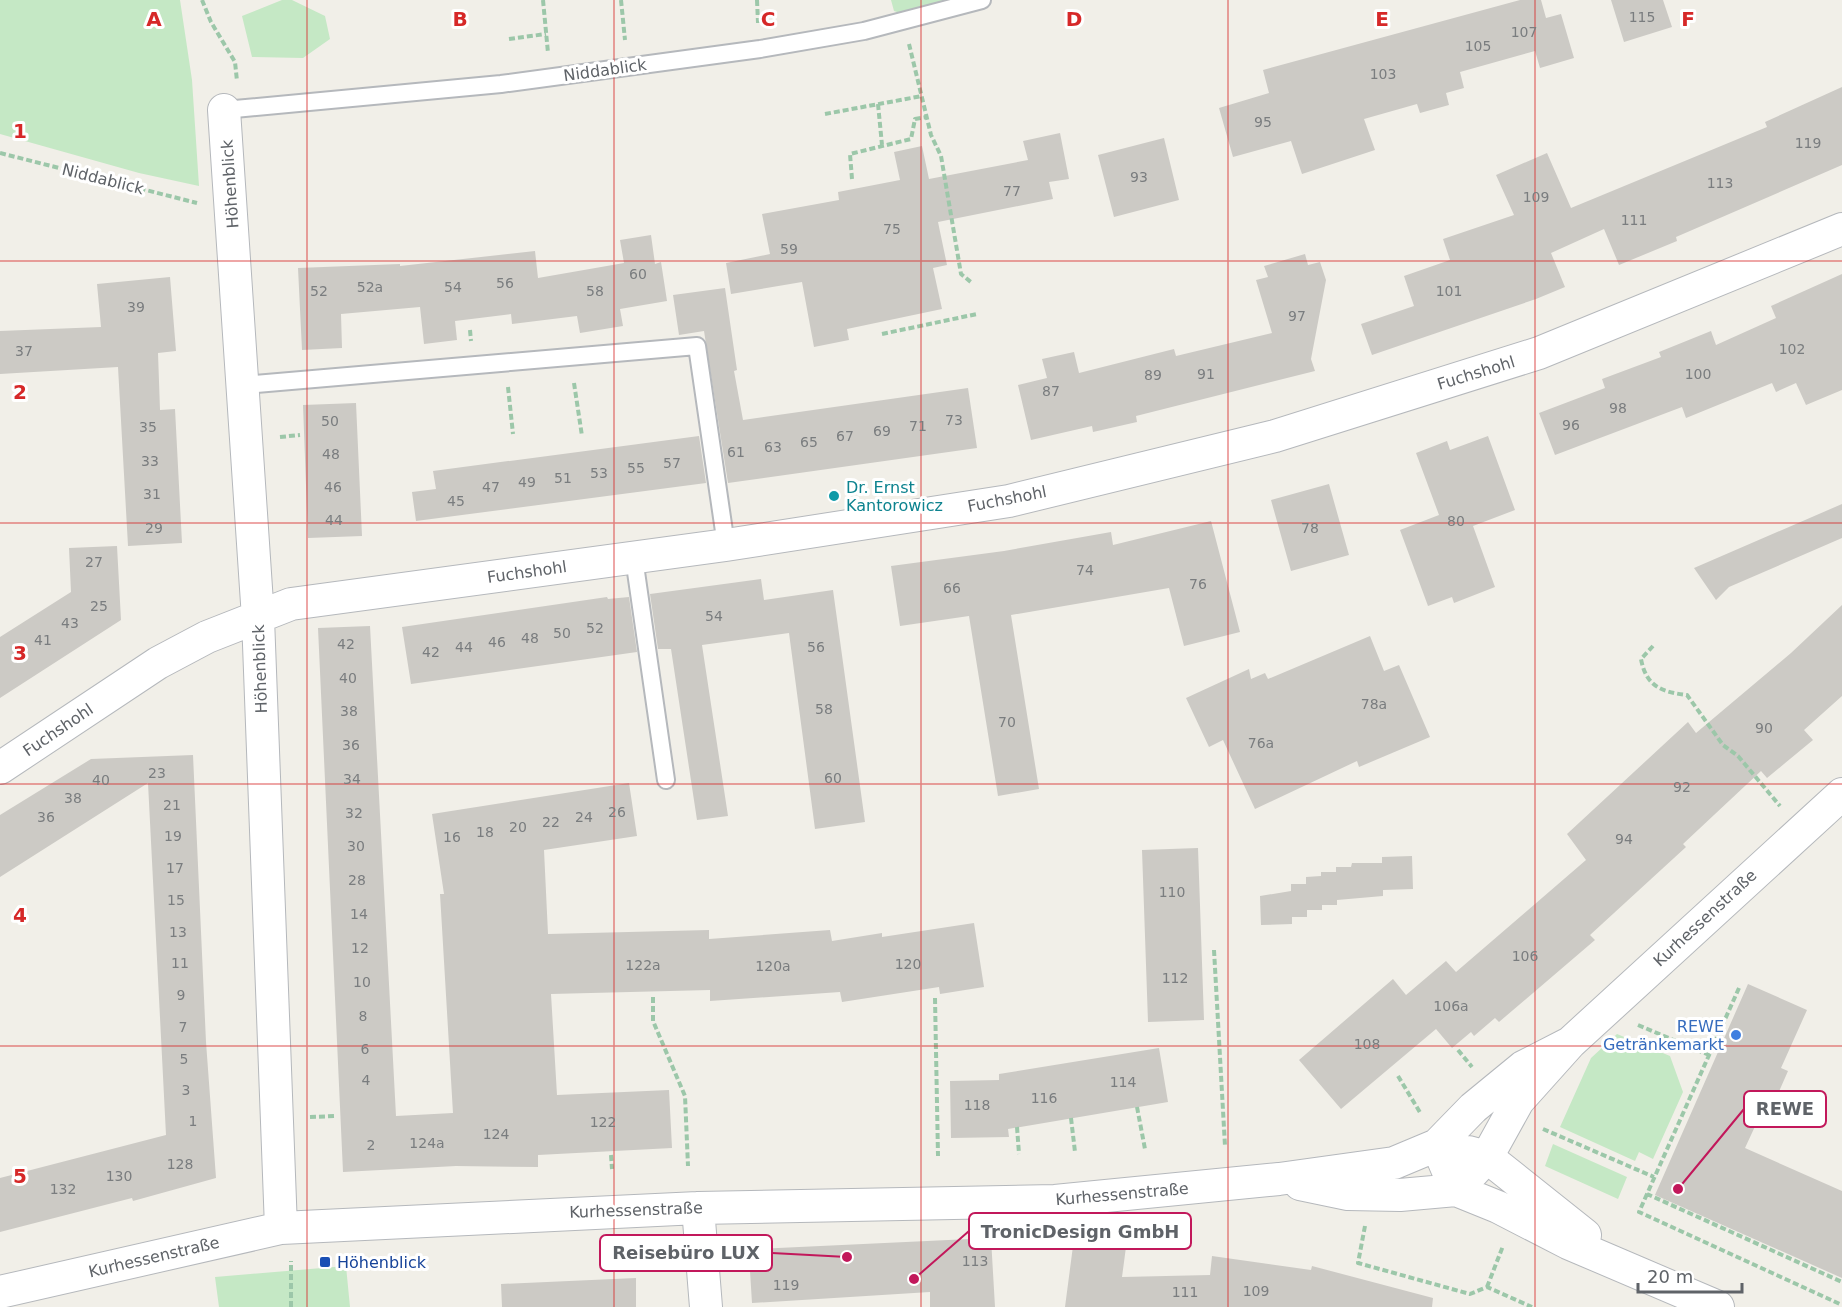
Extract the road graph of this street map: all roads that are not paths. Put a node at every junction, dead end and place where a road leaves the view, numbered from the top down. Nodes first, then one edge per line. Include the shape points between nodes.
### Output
1 (982, 0) edge
2 (224, 110) joint
3 (1842, 229) edge
4 (244, 385) junction
5 (726, 545) junction
6 (634, 558) junction
7 (258, 618) junction
8 (0, 768) edge
9 (666, 780) dead end
10 (1842, 794) edge
11 (1570, 1043) junction
12 (1437, 1145) junction
13 (1487, 1156) junction
14 (1279, 1179) junction
15 (1456, 1190) junction
16 (698, 1208) junction
17 (281, 1228) junction
18 (1626, 1266) junction
19 (0, 1293) edge
20 (1711, 1306) edge
21 (706, 1307) edge

1 - 2 lane, Niddablick via 835,36 760,49 550,78
2 - 4 street, Höhenblick
3 - 5 street, Fuchshohl via 1539,354 1275,436 1009,501
4 - 5 lane via 697,346
4 - 7 street, Höhenblick
5 - 6 street, Fuchshohl
6 - 7 street, Fuchshohl via 291,604
6 - 9 lane
7 - 8 street, Fuchshohl via 207,637 158,663
7 - 17 street, Höhenblick
10 - 11 street, Kurhessenstraße
11 - 12 street, Kurhessenstraße via 1523,1067 1473,1108
11 - 13 street, Kurhessenstraße via 1518,1101
12 - 13 street
12 - 14 street, Kurhessenstraße via 1394,1164
12 - 15 street
13 - 15 street, Kurhessenstraße
13 - 18 street
14 - 15 street, Kurhessenstraße via 1348,1194
14 - 16 street, Kurhessenstraße via 1055,1201
15 - 18 street
16 - 17 street, Kurhessenstraße
16 - 21 street
17 - 19 street, Kurhessenstraße
18 - 20 street

